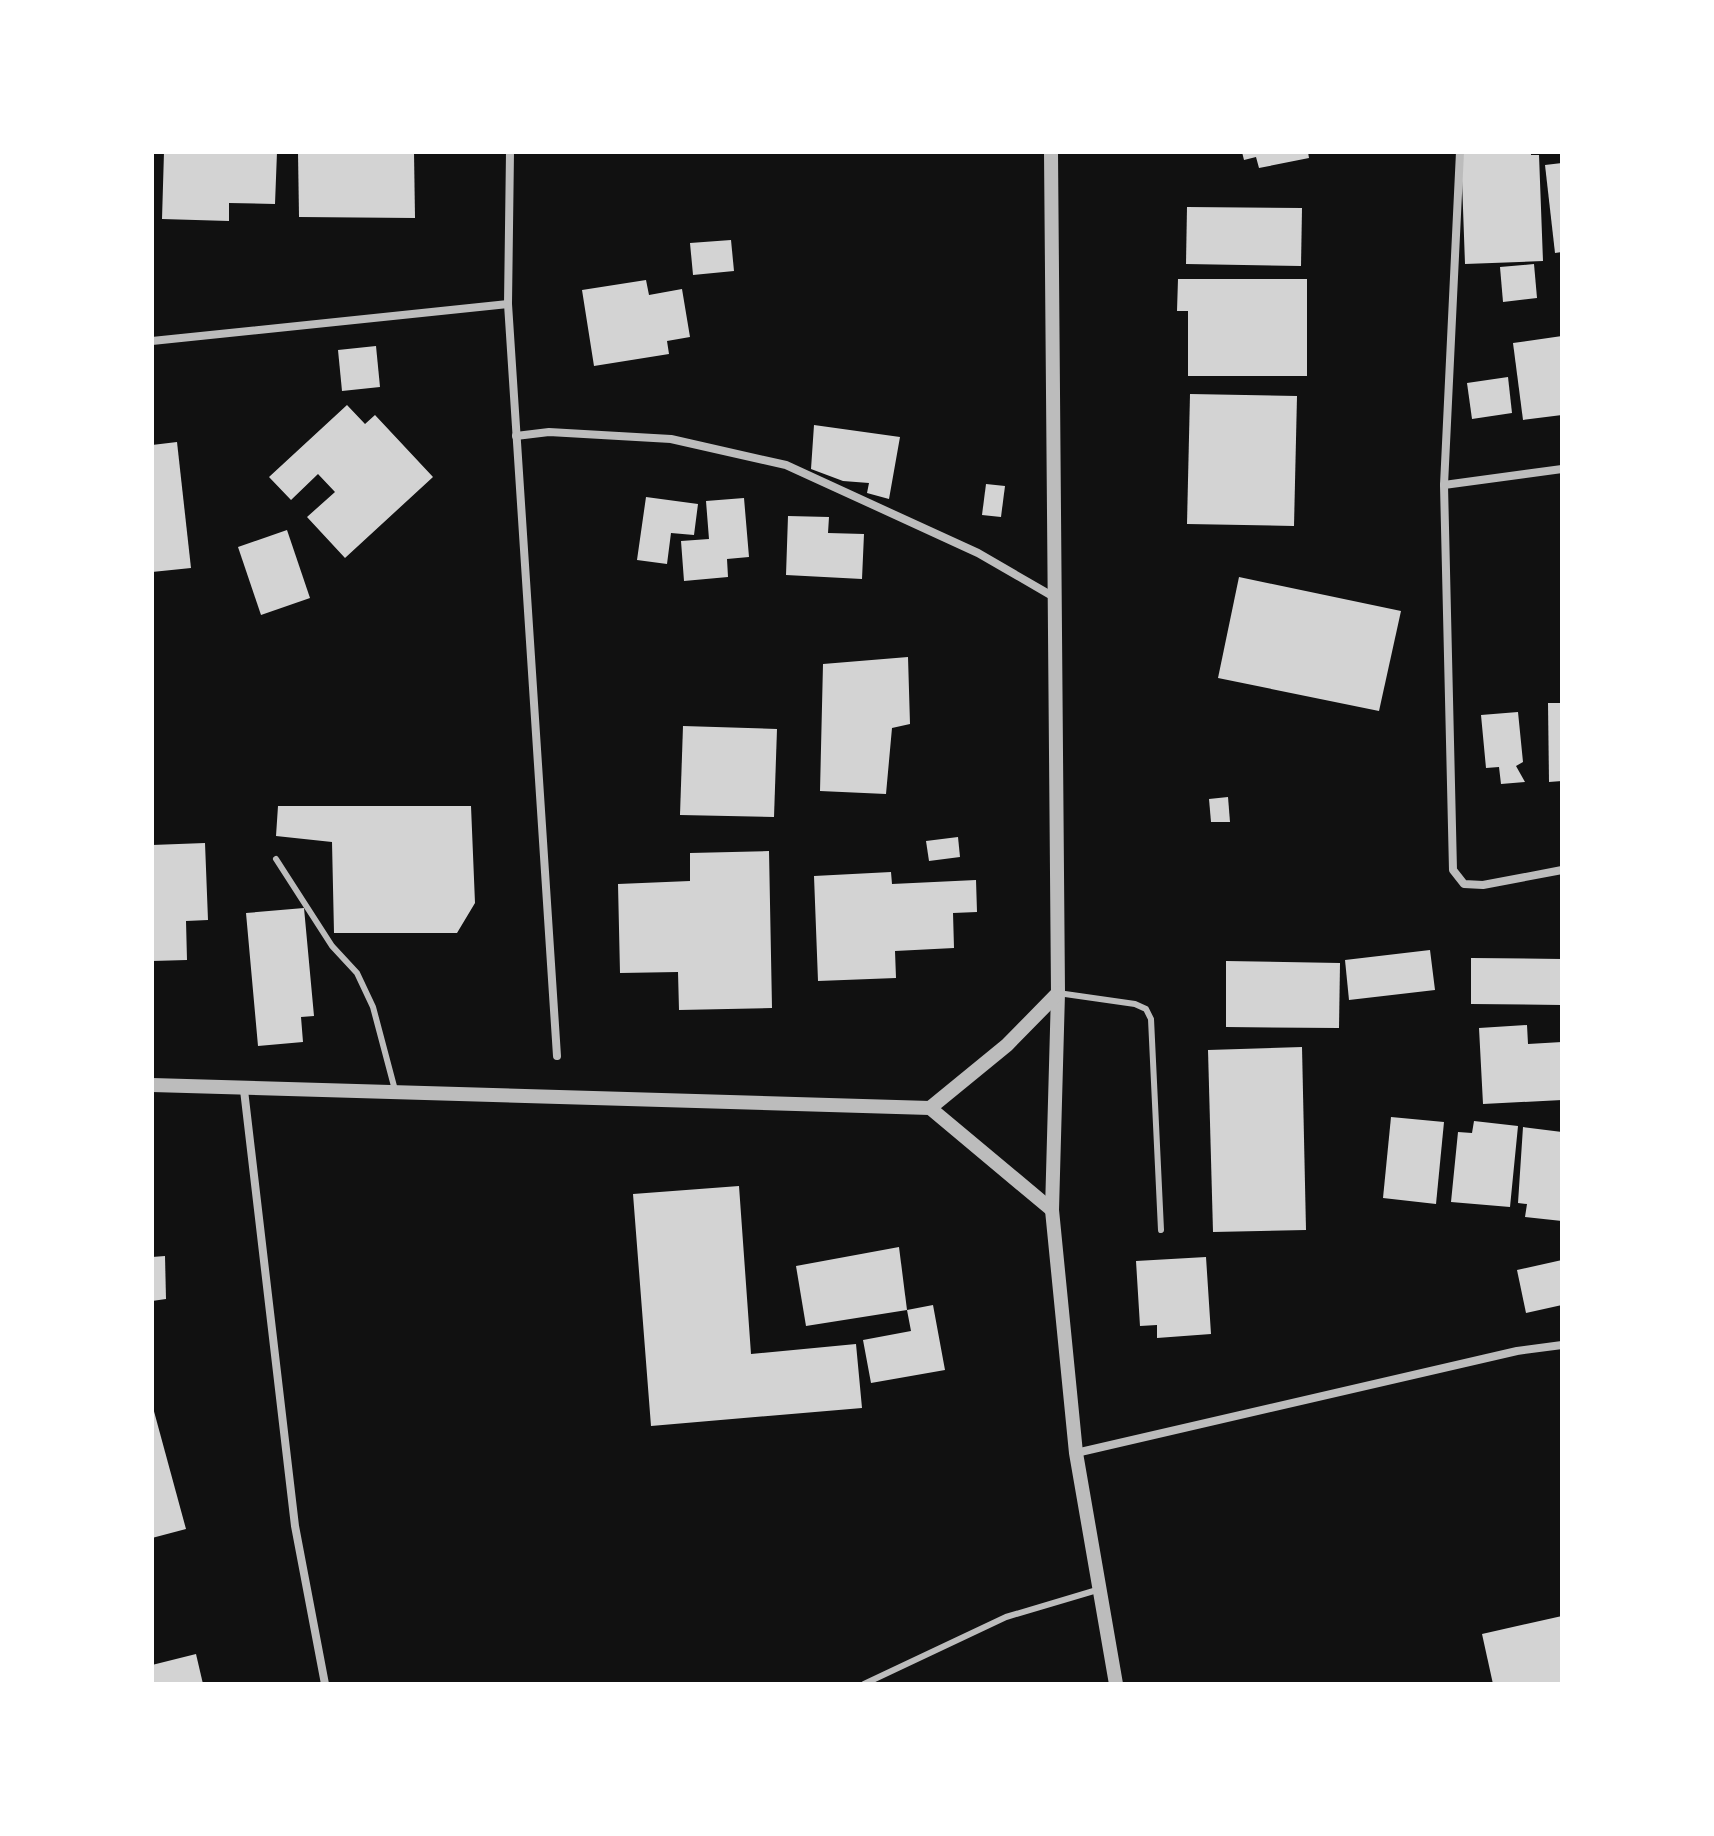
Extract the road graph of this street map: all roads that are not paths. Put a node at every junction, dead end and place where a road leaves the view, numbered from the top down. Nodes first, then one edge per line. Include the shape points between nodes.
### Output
1 (510, 152) edge
2 (1051, 152) edge
3 (1460, 152) edge
4 (508, 304) junction
5 (152, 341) edge
6 (516, 436) junction
7 (1562, 469) edge
8 (1444, 485) junction
9 (1055, 597) junction
10 (276, 859) dead end
11 (1562, 870) edge
12 (1058, 993) junction
13 (557, 1056) dead end
14 (152, 1085) edge
15 (244, 1090) junction
16 (395, 1094) junction
17 (930, 1108) junction
18 (1052, 1210) junction
19 (1161, 1230) dead end
20 (1562, 1345) edge
21 (1076, 1453) junction
22 (1099, 1589) junction
23 (325, 1684) edge
24 (864, 1684) edge
25 (1116, 1684) edge

1 - 4 street
2 - 9 street
3 - 8 street
4 - 5 street
4 - 6 street
6 - 9 street via 549,432 671,439 786,465 978,553
6 - 13 street
7 - 8 street
8 - 11 street via 1453,870 1464,884 1483,885
9 - 12 street
10 - 16 lane via 332,946 357,973 373,1007
12 - 17 street via 1007,1045
12 - 18 street
12 - 19 lane via 1135,1004 1151,1019
14 - 15 street
15 - 16 street
15 - 23 street via 295,1526
16 - 17 street
17 - 18 street
18 - 21 street
20 - 21 street
21 - 22 street
22 - 24 lane via 1006,1617
22 - 25 street

